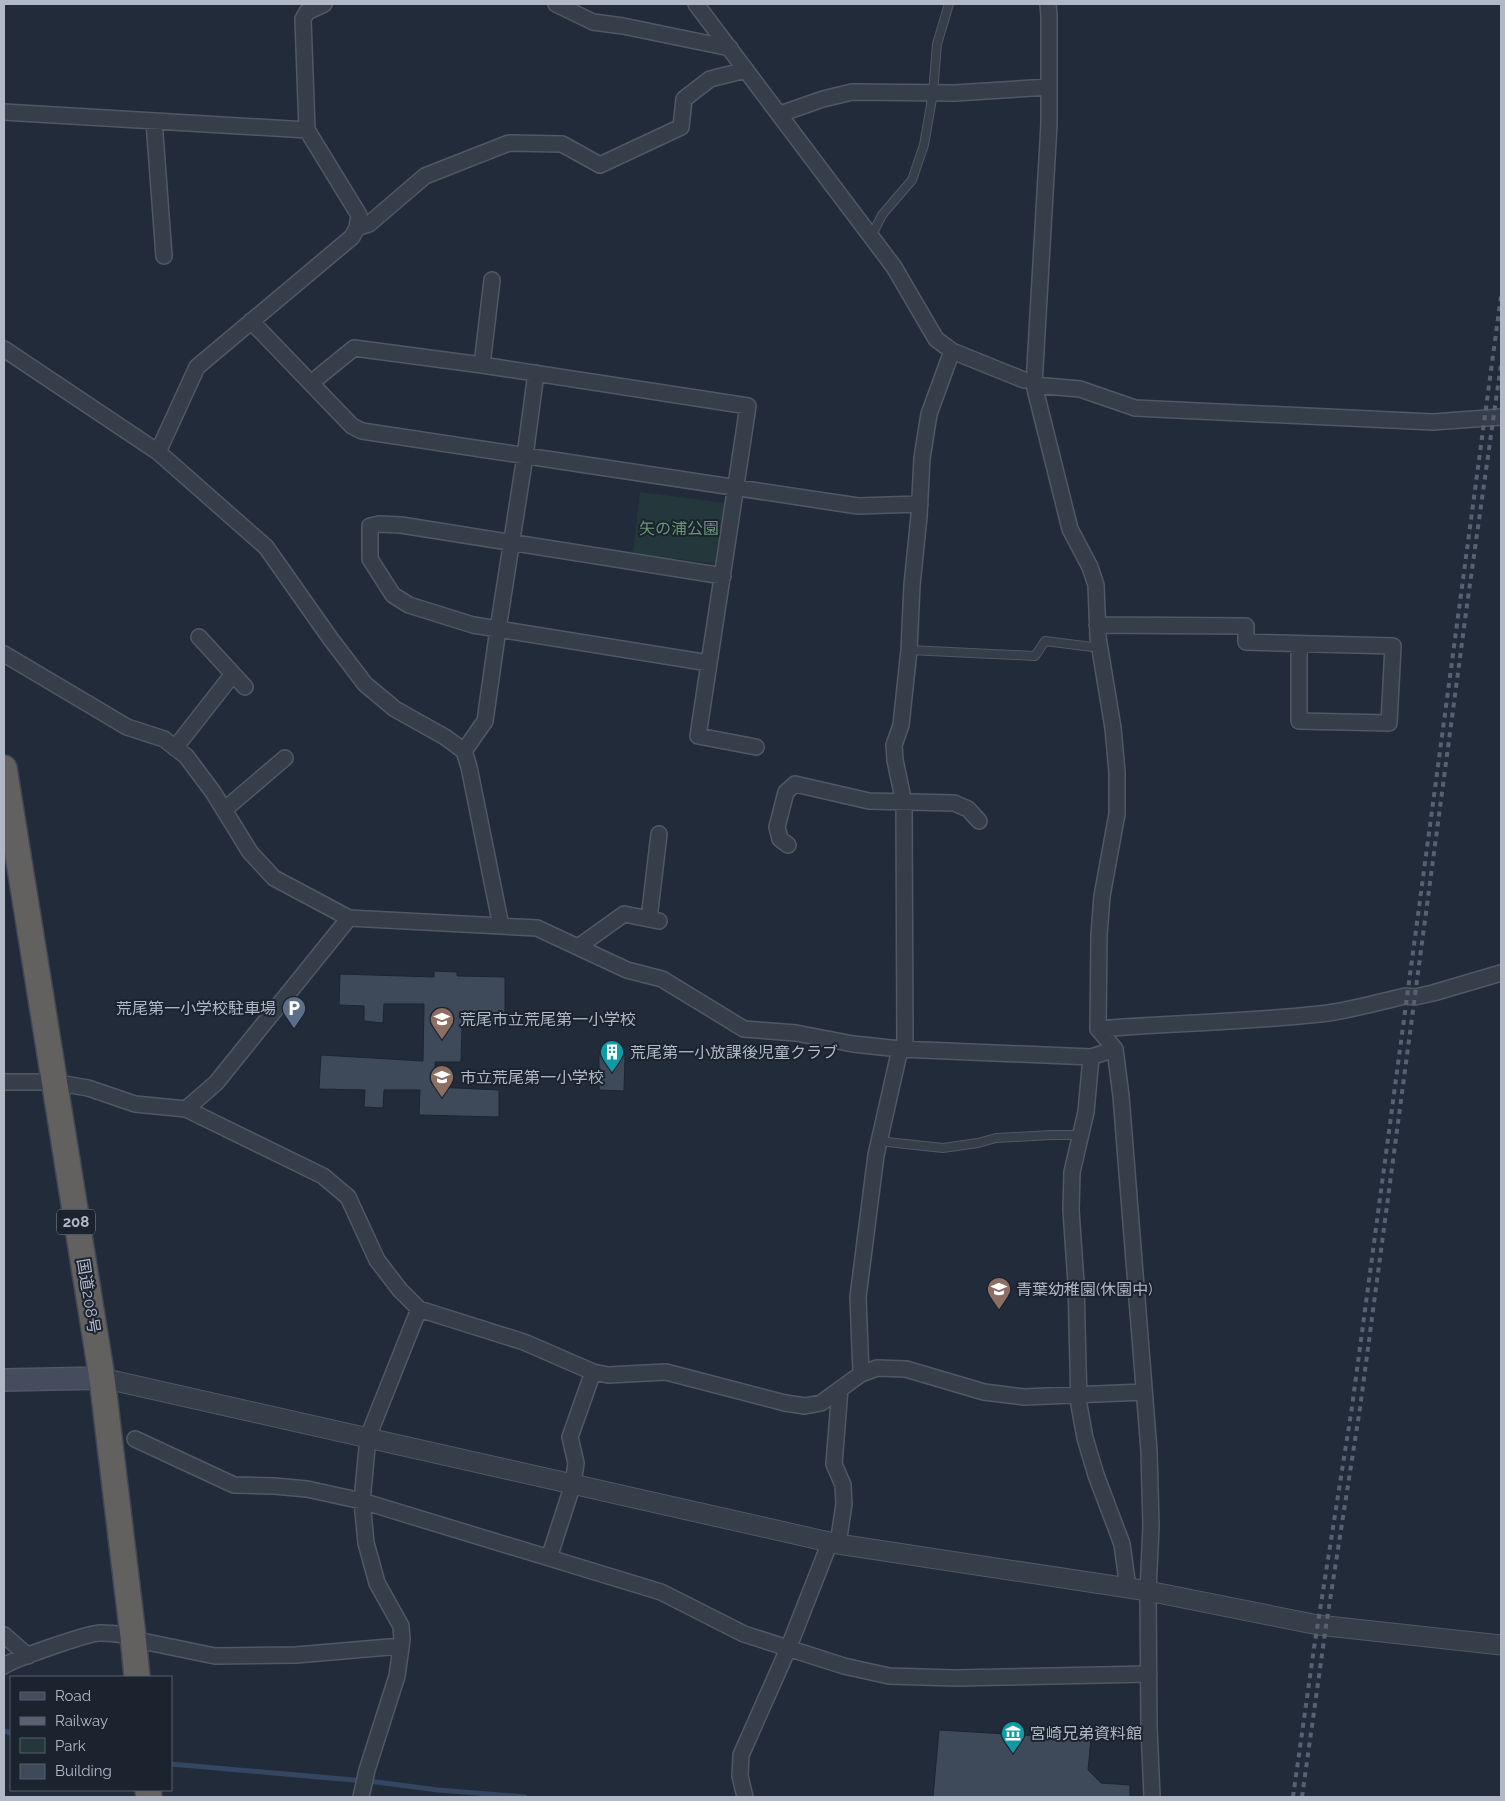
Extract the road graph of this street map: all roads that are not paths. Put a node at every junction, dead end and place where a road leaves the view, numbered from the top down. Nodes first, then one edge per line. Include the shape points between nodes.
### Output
1 (324, 4) edge
2 (556, 4) edge
3 (696, 4) edge
4 (949, 4) edge
5 (1048, 4) edge
6 (730, 48) junction
7 (746, 70) junction
8 (1049, 87) junction
9 (933, 92) junction
10 (4, 112) edge
11 (780, 114) junction
12 (154, 121) junction
13 (307, 130) junction
14 (357, 228) junction
15 (872, 237) junction
16 (164, 256) dead end
17 (492, 280) dead end
18 (251, 321) junction
19 (4, 349) edge
20 (952, 351) junction
21 (482, 365) junction
22 (536, 373) junction
23 (1029, 382) junction
24 (311, 383) junction
25 (1501, 417) edge
26 (158, 452) junction
27 (525, 456) junction
28 (736, 487) junction
29 (920, 504) junction
30 (511, 542) junction
31 (723, 576) junction
32 (1097, 626) junction
33 (498, 629) junction
34 (199, 637) dead end
35 (1300, 644) junction
36 (1100, 648) junction
37 (909, 650) junction
38 (4, 654) edge
39 (709, 664) junction
40 (233, 674) junction
41 (245, 687) dead end
42 (756, 747) dead end
43 (175, 748) junction
44 (464, 751) junction
45 (285, 758) dead end
46 (4, 768) edge
47 (904, 803) junction
48 (224, 810) junction
49 (979, 822) dead end
50 (659, 834) dead end
51 (788, 845) dead end
52 (349, 918) junction
53 (501, 926) junction
54 (578, 947) junction
55 (1501, 973) edge
56 (1098, 1029) junction
57 (902, 1049) junction
58 (1115, 1049) junction
59 (1091, 1057) junction
60 (4, 1082) edge
61 (54, 1082) junction
62 (186, 1109) junction
63 (1080, 1136) junction
64 (878, 1141) junction
65 (419, 1309) junction
66 (593, 1372) junction
67 (861, 1374) junction
68 (102, 1378) junction
69 (4, 1380) edge
70 (840, 1389) junction
71 (1144, 1392) junction
72 (1079, 1396) junction
73 (368, 1437) junction
74 (135, 1439) dead end
75 (573, 1484) junction
76 (362, 1501) junction
77 (834, 1543) junction
78 (549, 1558) junction
79 (1128, 1588) junction
80 (1148, 1591) junction
81 (4, 1635) edge
82 (133, 1636) junction
83 (402, 1646) junction
84 (1501, 1646) edge
85 (788, 1648) junction
86 (28, 1656) junction
87 (4, 1666) edge
88 (1149, 1674) junction
89 (136, 1676) edge
90 (361, 1797) edge
91 (745, 1797) edge
92 (1152, 1797) edge

1 - 13 street via 307,12 303,19
2 - 6 street via 592,22
3 - 6 street
4 - 9 lane via 937,44
5 - 8 street
6 - 7 street
7 - 11 street
7 - 14 street via 710,79 684,98 681,127 600,166 562,144 509,143 426,176 369,224
8 - 9 street
8 - 23 street
9 - 11 street via 852,92
9 - 15 lane via 924,145 912,180 882,216
10 - 12 street
11 - 15 street
12 - 13 street
12 - 16 street
13 - 14 street via 359,215
14 - 18 street via 352,237
15 - 20 street via 894,267 936,339
17 - 21 street
18 - 24 street
18 - 26 street via 197,367
19 - 26 street
20 - 23 street
20 - 29 street via 929,414 922,458
21 - 22 street
21 - 24 street via 354,348
22 - 27 street
22 - 28 street via 748,406
23 - 25 street via 1080,389 1135,408 1433,422
23 - 32 street via 1070,529 1096,585
24 - 27 street via 352,426 362,431
26 - 44 street via 266,547 365,684 395,709
27 - 28 street
27 - 30 street
28 - 29 street via 858,506
28 - 31 street
29 - 37 street
30 - 31 street
30 - 33 street
30 - 33 street via 401,525 370,526 370,559 393,594 409,605 473,625
31 - 39 street
32 - 35 street via 1246,626 1246,642
32 - 36 street
33 - 39 street
33 - 44 street via 485,720
34 - 40 street
35 - 35 street via 1299,721 1388,724 1393,646
36 - 37 lane via 1045,640 1035,656
36 - 56 street via 1113,728 1117,814 1102,896
37 - 47 street via 901,725 894,745 894,760
38 - 43 street via 127,727 164,739
39 - 42 street via 698,736
40 - 41 street
40 - 43 street
43 - 48 street via 186,756
44 - 53 street
45 - 48 street
46 - 61 highway, 国道208号 / 208
47 - 49 street via 954,803 968,809
47 - 51 street via 869,801 795,784 786,792 777,827 780,839
47 - 57 street
48 - 52 street via 250,852 274,878
50 - 54 street via 654,920 624,914
52 - 53 street
52 - 62 street via 216,1083
53 - 54 street via 537,928
54 - 57 street via 627,970 662,980 744,1029 796,1033
55 - 56 street via 1433,993 1322,1014
56 - 58 street
57 - 59 street
57 - 64 street
58 - 59 street
58 - 71 street
59 - 63 street via 1086,1112
60 - 61 street
61 - 62 street via 88,1088 135,1104
61 - 68 highway, 国道208号 / 208
62 - 65 street via 323,1176 342,1192 348,1198 377,1260
63 - 64 lane via 996,1138 943,1148
63 - 72 street via 1072,1172 1071,1210
64 - 67 street via 858,1297
65 - 66 street via 524,1342
65 - 73 street
66 - 70 street via 608,1375 666,1372 805,1406 821,1403
66 - 75 street via 570,1437 576,1463
67 - 70 street
67 - 72 street via 877,1368 906,1369 984,1392 1024,1397
68 - 69 main road
68 - 73 street
68 - 82 highway, 国道208号 / 208
70 - 77 street via 834,1464 843,1485 844,1504
71 - 72 street
71 - 80 street via 1151,1526
72 - 79 street via 1093,1466 1122,1544
73 - 75 street
73 - 76 street
74 - 76 street via 234,1485 307,1489
75 - 77 street
75 - 78 street
76 - 78 street
76 - 83 street via 372,1567 377,1583 401,1626
77 - 79 street
77 - 85 street
78 - 85 street via 661,1592 744,1634
79 - 80 street
80 - 84 street via 1318,1625
80 - 88 street
81 - 86 street
82 - 83 street via 142,1641 215,1656 296,1656
82 - 86 street via 98,1633
82 - 89 highway, 国道208号 / 208
83 - 90 street via 397,1676
85 - 88 street via 889,1676 955,1678
85 - 91 street via 741,1755 740,1776
86 - 87 street
88 - 92 street

